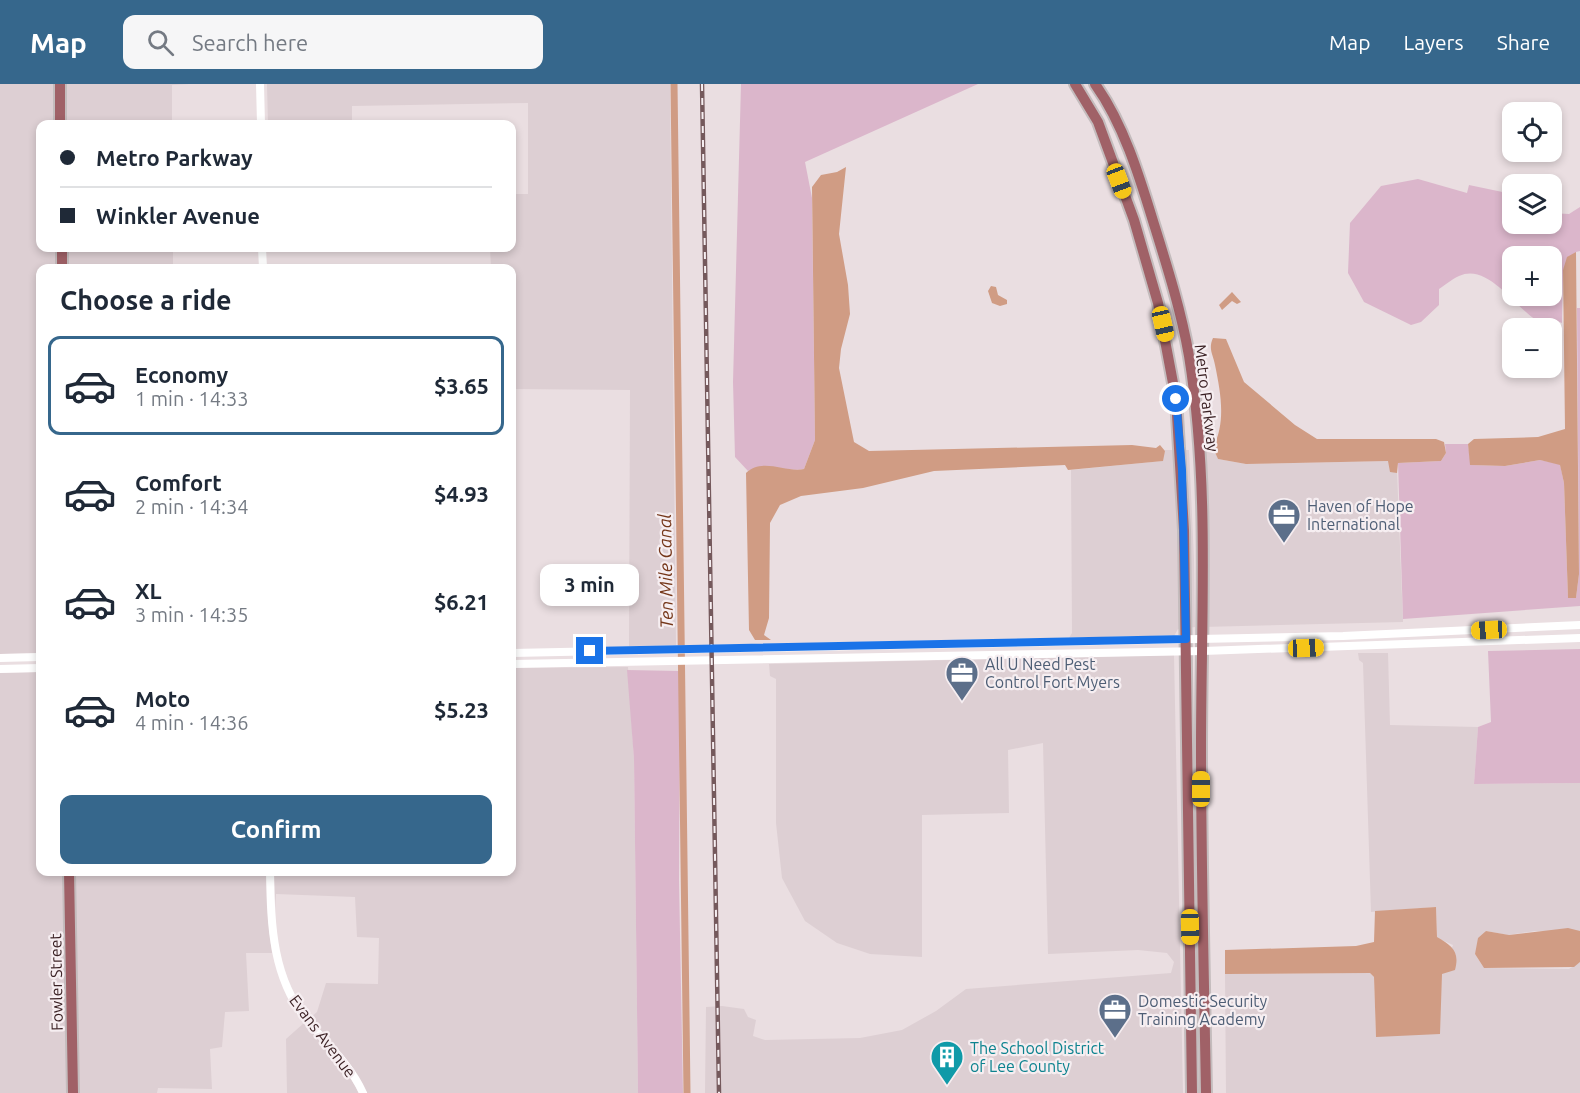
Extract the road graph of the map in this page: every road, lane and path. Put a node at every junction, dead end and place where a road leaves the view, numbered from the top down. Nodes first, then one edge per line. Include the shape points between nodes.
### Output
1 (60, 84) edge
2 (260, 84) edge
3 (1075, 84) edge
4 (1095, 84) edge
5 (60, 120) edge
6 (261, 120) edge
7 (1580, 625) edge
8 (1580, 638) edge
9 (1186, 639) junction
10 (1204, 639) junction
11 (967, 644) junction
12 (834, 646) junction
13 (1186, 651) junction
14 (1203, 651) junction
15 (516, 652) edge
16 (36, 657) edge
17 (912, 657) junction
18 (0, 658) edge
19 (802, 660) junction
20 (516, 664) edge
21 (36, 668) edge
22 (0, 669) edge
23 (69, 876) edge
24 (270, 876) edge
25 (73, 1093) edge
26 (363, 1093) edge
27 (1192, 1093) edge
28 (1206, 1093) edge

1 - 5 main road
2 - 6 street
3 - 9 main road, Metro Parkway via 1098,122 1134,220 1166,338 1181,447
4 - 10 main road, Metro Parkway via 1110,109 1144,192 1170,271 1188,354 1200,455
7 - 10 street via 1399,635
8 - 14 street
9 - 10 street
9 - 11 street
9 - 13 main road, Metro Parkway
10 - 14 main road, Metro Parkway
11 - 12 street
11 - 17 street via 923,648
12 - 15 street
12 - 19 street via 826,654
13 - 14 street
13 - 17 street
13 - 27 main road, Metro Parkway
14 - 28 main road, Metro Parkway
16 - 18 street
17 - 19 street
19 - 20 street
21 - 22 street
23 - 25 main road, Fowler Street
24 - 26 street, Evans Avenue via 273,940 283,979 309,1022 349,1068

